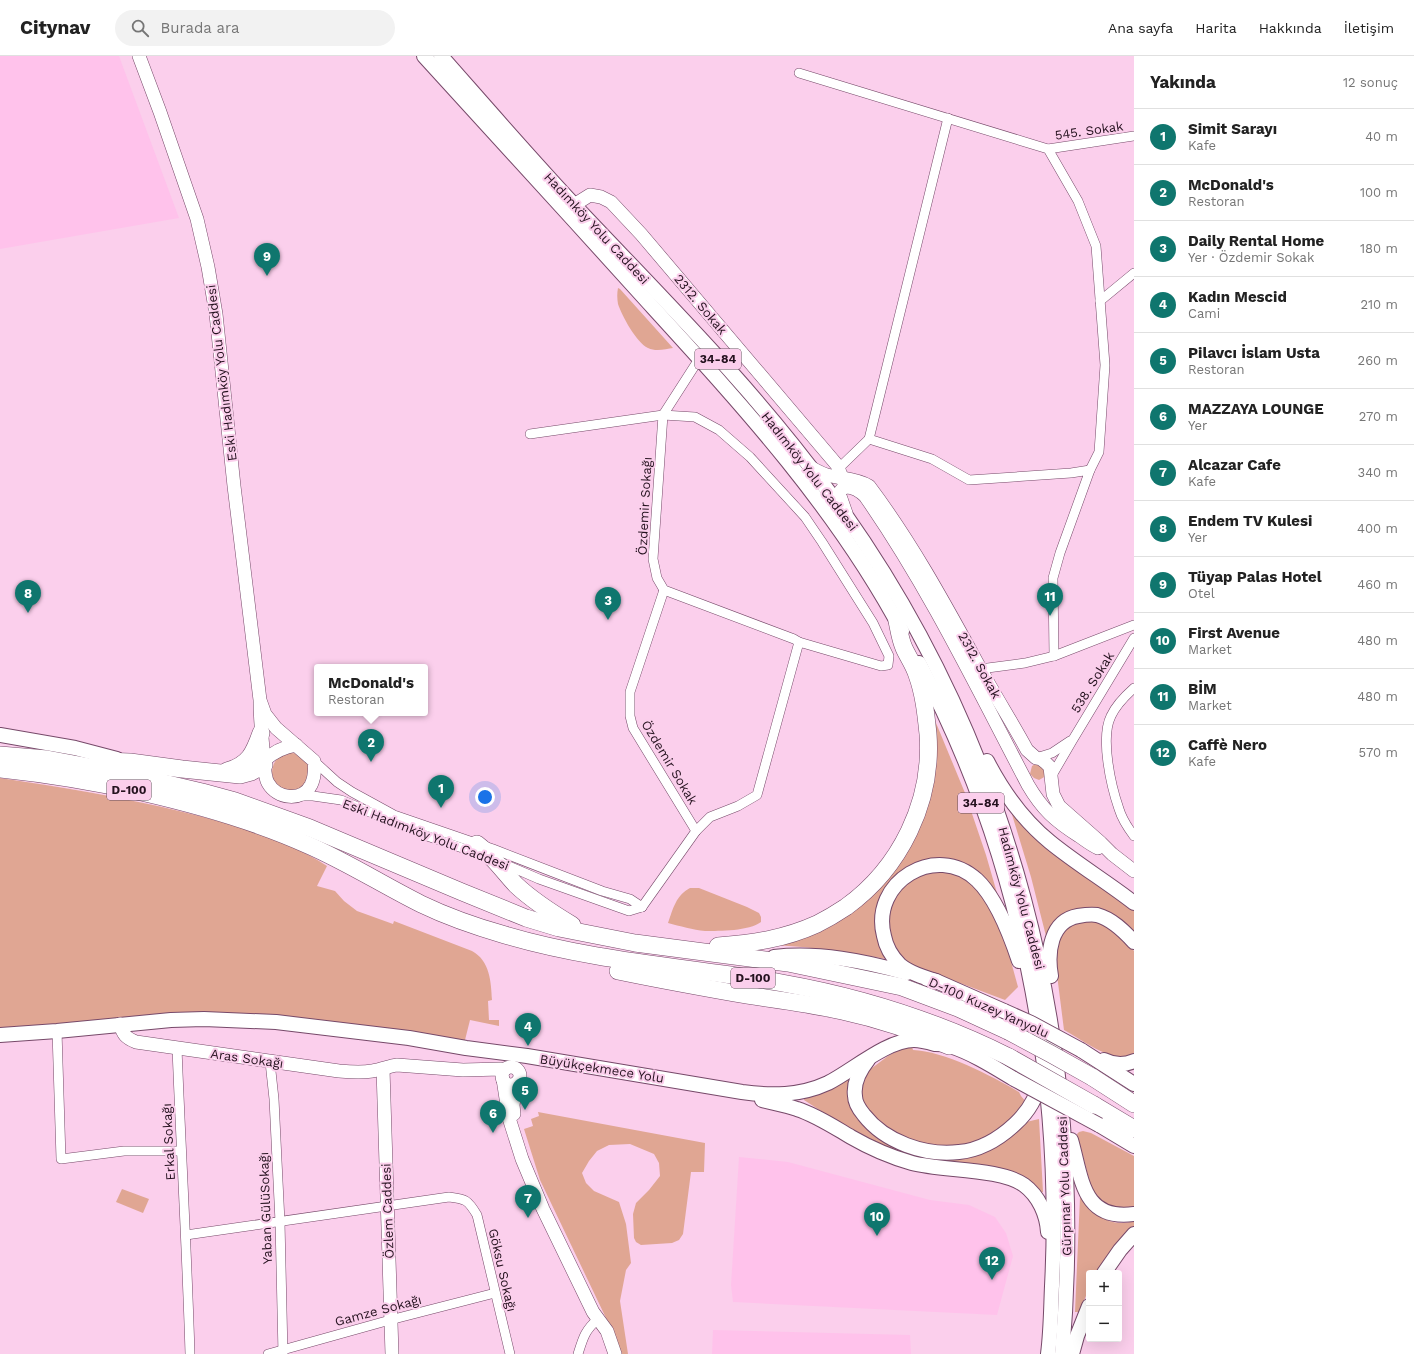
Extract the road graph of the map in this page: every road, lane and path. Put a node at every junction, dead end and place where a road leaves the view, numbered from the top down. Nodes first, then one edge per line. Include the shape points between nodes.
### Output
1 (139, 56) edge
2 (424, 56) edge
3 (441, 56) edge
4 (799, 73) dead end
5 (948, 118) junction
6 (1134, 136) edge
7 (1048, 148) junction
8 (574, 205) junction
9 (1134, 273) edge
10 (1100, 301) junction
11 (699, 359) junction
12 (663, 415) junction
13 (530, 434) dead end
14 (869, 439) junction
15 (810, 467) junction
16 (1090, 470) junction
17 (842, 478) junction
18 (849, 519) junction
19 (664, 590) junction
20 (897, 621) junction
21 (1134, 625) edge
22 (1134, 638) edge
23 (799, 642) junction
24 (1054, 656) junction
25 (980, 669) junction
26 (1134, 688) edge
27 (950, 695) junction
28 (260, 700) junction
29 (260, 733) junction
30 (0, 735) edge
31 (1072, 740) junction
32 (296, 745) junction
33 (0, 755) edge
34 (1036, 758) junction
35 (314, 761) junction
36 (61, 762) junction
37 (130, 762) junction
38 (264, 763) junction
39 (0, 769) edge
40 (218, 773) junction
41 (1021, 773) junction
42 (1051, 778) junction
43 (1028, 785) junction
44 (202, 792) junction
45 (297, 796) junction
46 (696, 831) junction
47 (428, 832) junction
48 (1134, 836) edge
49 (476, 844) junction
50 (1112, 854) junction
51 (492, 858) junction
52 (549, 870) junction
53 (1134, 871) edge
54 (539, 879) junction
55 (1134, 903) edge
56 (642, 907) junction
57 (489, 930) junction
58 (585, 934) junction
59 (1134, 942) edge
60 (678, 949) junction
61 (761, 959) junction
62 (936, 981) junction
63 (1033, 997) junction
64 (1050, 1018) junction
65 (120, 1024) junction
66 (57, 1031) junction
67 (0, 1035) edge
68 (949, 1046) junction
69 (178, 1048) junction
70 (1081, 1050) junction
71 (497, 1052) junction
72 (527, 1056) junction
73 (871, 1057) junction
74 (1043, 1060) junction
75 (1134, 1061) edge
76 (270, 1062) junction
77 (383, 1069) junction
78 (519, 1079) junction
79 (506, 1080) junction
80 (1134, 1084) edge
81 (713, 1087) junction
82 (1134, 1104) edge
83 (1063, 1118) junction
84 (1134, 1129) edge
85 (1134, 1146) edge
86 (181, 1151) junction
87 (386, 1207) junction
88 (1134, 1214) edge
89 (280, 1222) junction
90 (1134, 1234) edge
91 (186, 1235) junction
92 (1106, 1270) edge
93 (1053, 1271) junction
94 (495, 1293) junction
95 (1086, 1314) edge
96 (598, 1319) junction
97 (390, 1320) junction
98 (283, 1352) edge
99 (190, 1354) edge
100 (268, 1354) edge
101 (392, 1354) edge
102 (510, 1354) edge
103 (578, 1354) edge
104 (615, 1354) edge
105 (1048, 1354) edge
106 (1062, 1354) edge
107 (1072, 1354) edge

1 - 28 street, Eski Hadımköy Yolu Caddesi via 197,219 208,267 216,314
2 - 11 main road, Hadımköy Yolu Caddesi / 34-84
3 - 8 main road, Hadımköy Yolu Caddesi / 34-84
4 - 5 street
5 - 7 street
5 - 14 street
6 - 7 street, 545. Sokak
7 - 10 street via 1078,201 1096,246
8 - 15 main road, Hadımköy Yolu Caddesi / 34-84 via 734,376
8 - 17 street, 2312. Sokak via 590,195 611,202 689,289
9 - 10 street
10 - 16 street via 1104,365 1100,444
11 - 12 street, Özdemir Sokağı
11 - 20 main road, Hadımköy Yolu Caddesi / 34-84 via 763,431 820,502 862,563
12 - 13 street
12 - 19 street, Özdemir Sokağı via 653,559 657,578
12 - 23 street via 695,418 719,430 750,457 800,511 872,623 889,656 888,665 868,663
14 - 16 street via 932,459 969,480
14 - 17 street
15 - 17 street, 2312. Sokak via 830,476
15 - 18 main road, Hadımköy Yolu Caddesi / 34-84
16 - 24 street via 1053,578
17 - 18 street via 839,493
17 - 25 street, 2312. Sokak via 869,486 936,589
17 - 41 street, 2312. Sokak via 865,496 908,563 964,662
18 - 27 main road, Hadımköy Yolu Caddesi / 34-84 via 907,612
19 - 23 street
19 - 46 street, Özdemir Sokak via 630,692 630,716 633,728
20 - 60 highway via 903,646 922,690 928,757 916,818 885,871 870,887 840,910 800,931 774,939
20 - 63 main road, Hadımköy Yolu Caddesi / 34-84 via 935,695 979,797 1015,912
21 - 24 street
22 - 31 street, 538. Sokak
23 - 46 street via 757,795 710,817
24 - 25 street
25 - 34 street, 2312. Sokak via 1027,750
26 - 48 street via 1110,716 1106,735 1109,765 1119,810
27 - 55 main road via 970,723 994,775 1025,818 1050,842
27 - 64 main road, Hadımköy Yolu Caddesi / 34-84 via 986,780 1015,865 1039,958
28 - 29 street, Eski Hadımköy Yolu Caddesi
28 - 32 street, Eski Hadımköy Yolu Caddesi via 265,714 276,728
29 - 38 street, Eski Hadımköy Yolu Caddesi
29 - 40 highway via 255,750 245,763 233,770
30 - 37 main road via 75,748
31 - 34 street, 538. Sokak via 1052,753
31 - 42 street, 538. Sokak
32 - 35 street, Eski Hadımköy Yolu Caddesi
32 - 38 street via 283,748
33 - 36 highway, D-100
34 - 41 street via 1028,761
34 - 42 street, 2312. Sokak via 1050,767
35 - 45 street via 315,772 311,786
35 - 47 street, Eski Hadımköy Yolu Caddesi via 337,782 362,799
36 - 37 highway
36 - 44 highway, D-100
37 - 40 highway
37 - 44 main road
38 - 40 highway via 251,772
38 - 45 street, Eski Hadımköy Yolu Caddesi via 265,775 274,791 282,796
39 - 57 highway, D-100 via 60,776 126,789 236,817 308,844 422,905
41 - 43 street, 2312. Sokak
42 - 43 street via 1038,787
42 - 50 street, 2312. Sokak via 1053,794 1059,806
43 - 50 street, 2312. Sokak via 1043,808 1062,825
44 - 58 highway, D-100 via 234,800 310,828 526,918
45 - 47 street, Eski Hadımköy Yolu Caddesi via 341,800
46 - 56 street
47 - 49 street, Eski Hadımköy Yolu Caddesi
47 - 51 street, Eski Hadımköy Yolu Caddesi
49 - 51 highway
49 - 52 street, Eski Hadımköy Yolu Caddesi
50 - 53 street, 2312. Sokak
51 - 54 street, Eski Hadımköy Yolu Caddesi
51 - 58 highway via 516,885 538,904
52 - 54 street
52 - 56 street, Eski Hadımköy Yolu Caddesi via 630,900
54 - 56 street, Eski Hadımköy Yolu Caddesi via 629,911
57 - 68 highway via 500,938 561,959 666,981 843,1011 917,1032
57 - 84 highway, D-100, bridge via 528,942 594,956 750,978 830,993 888,1008 1009,1056
58 - 60 highway, D-100
59 - 64 main road via 1115,924 1097,915 1075,917 1066,921 1051,942 1049,960 1053,998
60 - 61 highway, D-100
61 - 62 main road, D-100 Kuzey Yanyolu via 792,955 841,959 891,968
61 - 82 highway, D-100, bridge via 902,987 958,1008 1051,1054
62 - 63 main road via 907,970 896,961 886,942 882,922 887,897 898,882 915,871 937,865 954,867 965,872 984,888 1006,927
62 - 70 main road, D-100 Kuzey Yanyolu, bridge via 1031,1023
63 - 74 main road, 34-84
64 - 83 main road, Gürpınar Yolu Caddesi / 34-84
65 - 66 main road, Büyükçekmece Yolu
65 - 69 street, Aras Sokağı via 122,1034 136,1042
65 - 71 main road, Büyükçekmece Yolu via 171,1020 246,1020 409,1038
66 - 67 main road, Büyükçekmece Yolu
66 - 86 street via 62,1159 124,1151
68 - 73 main road via 918,1040 907,1041
68 - 85 main road, bridge via 973,1056
69 - 76 street, Aras Sokağı
69 - 86 street, Erkal Sokağı
70 - 75 main road via 1109,1063 1119,1065
70 - 80 main road, D-100 Kuzey Yanyolu
71 - 72 main road, Büyükçekmece Yolu
71 - 79 street via 502,1059
72 - 78 street
72 - 81 main road, Büyükçekmece Yolu
73 - 74 main road via 858,1075 855,1085 856,1103 868,1120 877,1129 901,1143 948,1153 987,1144 1020,1120 1039,1089
73 - 81 main road via 827,1083 786,1095 755,1094
74 - 93 main road, Gürpınar Yolu Caddesi via 1054,1196
76 - 77 street, Aras Sokağı via 359,1072
76 - 89 street, Yaban GülüSokağı
77 - 79 street, Aras Sokağı via 398,1065 463,1070 501,1068
77 - 87 street, Özlem Caddesi
78 - 79 street
78 - 79 street, Aras Sokağı via 519,1072 511,1067
79 - 96 street via 524,1151 597,1310
81 - 93 main road via 798,1109 870,1147 912,1163 1013,1179 1024,1185 1041,1206 1046,1222
83 - 88 main road via 1070,1133 1082,1183 1094,1204 1112,1214
83 - 106 main road, Gürpınar Yolu Caddesi via 1068,1219
86 - 91 street, Erkal Sokağı
87 - 89 street
87 - 94 street, Göksu Sokağı via 449,1198 470,1203 477,1215
87 - 97 street, Özlem Caddesi
89 - 91 street
89 - 98 street, Yaban GülüSokağı
90 - 92 main road
91 - 99 street, Erkal Sokağı
93 - 105 main road, Gürpınar Yolu Caddesi
94 - 97 street, Gamze Sokağı
94 - 102 street, Göksu Sokağı
95 - 107 main road
96 - 103 street via 583,1336
96 - 104 street via 607,1331
97 - 98 street, Gamze Sokağı
97 - 101 street, Özlem Caddesi
98 - 100 street, Gamze Sokağı

